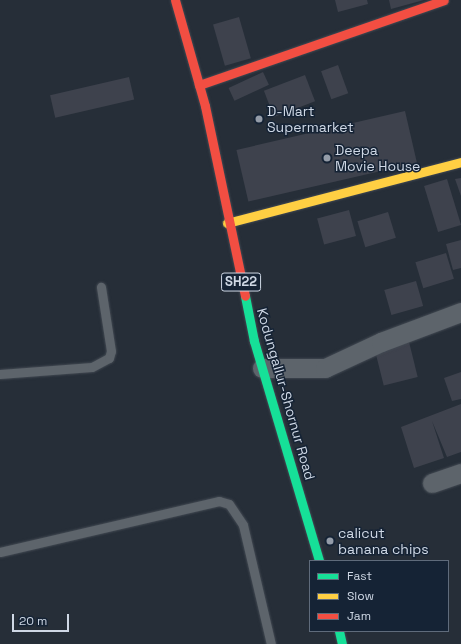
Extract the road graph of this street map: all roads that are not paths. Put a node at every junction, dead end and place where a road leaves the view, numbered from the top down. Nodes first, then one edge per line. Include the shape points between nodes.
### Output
1 (175, 0) edge
2 (444, 0) edge
3 (199, 86) junction
4 (461, 162) edge
5 (227, 223) junction
6 (101, 287) dead end
7 (461, 312) edge
8 (262, 368) junction
9 (0, 374) edge
10 (461, 473) edge
11 (432, 483) dead end
12 (0, 552) edge
13 (319, 560) edge
14 (339, 632) edge
15 (271, 644) edge
16 (342, 644) edge

1 - 3 main road, Kodungallur-Shornur Road / SH22
2 - 3 main road
3 - 5 main road, Kodungallur-Shornur Road / SH22
4 - 5 main road
5 - 8 main road, Kodungallur-Shornur Road / SH22
6 - 9 lane via 112,351 109,358 92,367
7 - 8 street via 381,342 325,368
8 - 13 main road, Kodungallur-Shornur Road / SH22
10 - 11 street
12 - 15 lane via 219,501 229,504 243,525
14 - 16 main road

